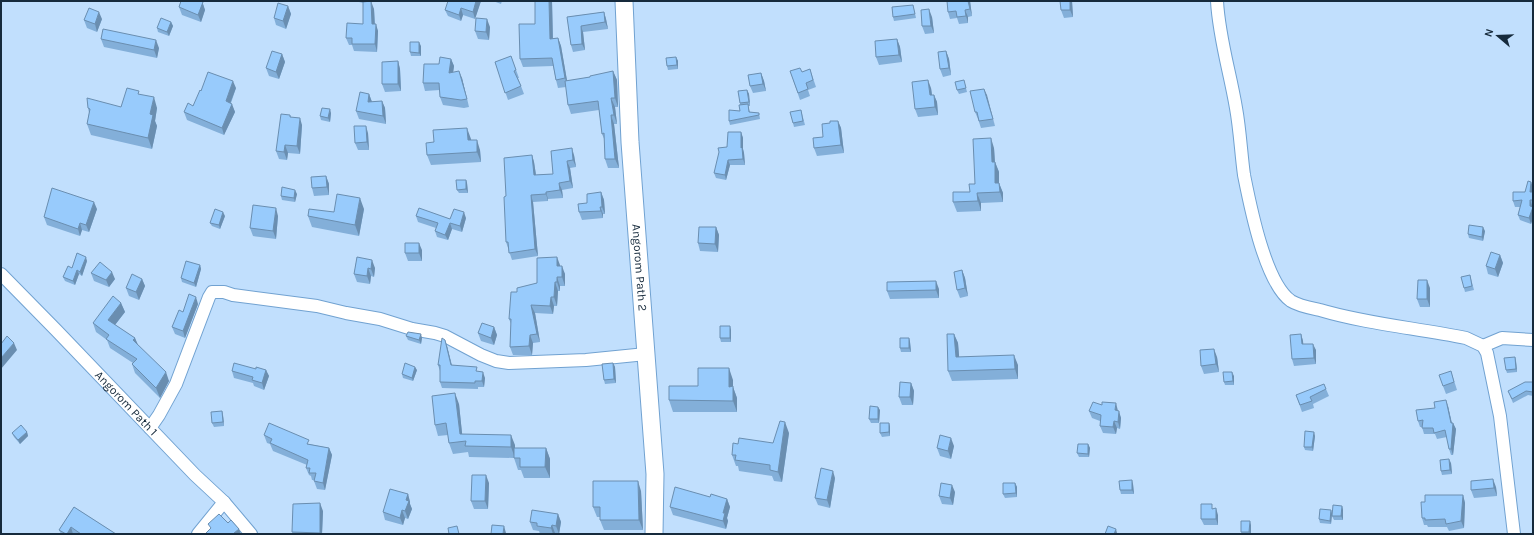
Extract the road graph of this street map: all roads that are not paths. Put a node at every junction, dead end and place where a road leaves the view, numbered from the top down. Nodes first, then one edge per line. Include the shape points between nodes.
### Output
1 (624, 1) edge
2 (1217, 1) edge
3 (1, 274) edge
4 (1533, 340) edge
5 (1483, 346) junction
6 (646, 354) junction
7 (150, 428) junction
8 (224, 502) junction
9 (198, 534) edge
10 (251, 534) edge
11 (654, 534) edge
12 (1514, 534) edge

1 - 6 street, Angorom Path 2 via 630,142
2 - 5 street via 1221,40 1236,108 1244,173 1263,254 1279,287 1291,301 1329,313 1466,338
3 - 7 street, Angorom Path 1
4 - 5 street via 1502,338
5 - 12 street via 1487,353 1500,416
6 - 7 street via 586,360 509,363 496,361 445,336 412,330 380,319 317,306 216,291 209,297 176,384
6 - 11 street, Angorom Path 2 via 655,474
7 - 8 street, Angorom Path 1
8 - 9 street
8 - 10 street, Angorom Path 1

